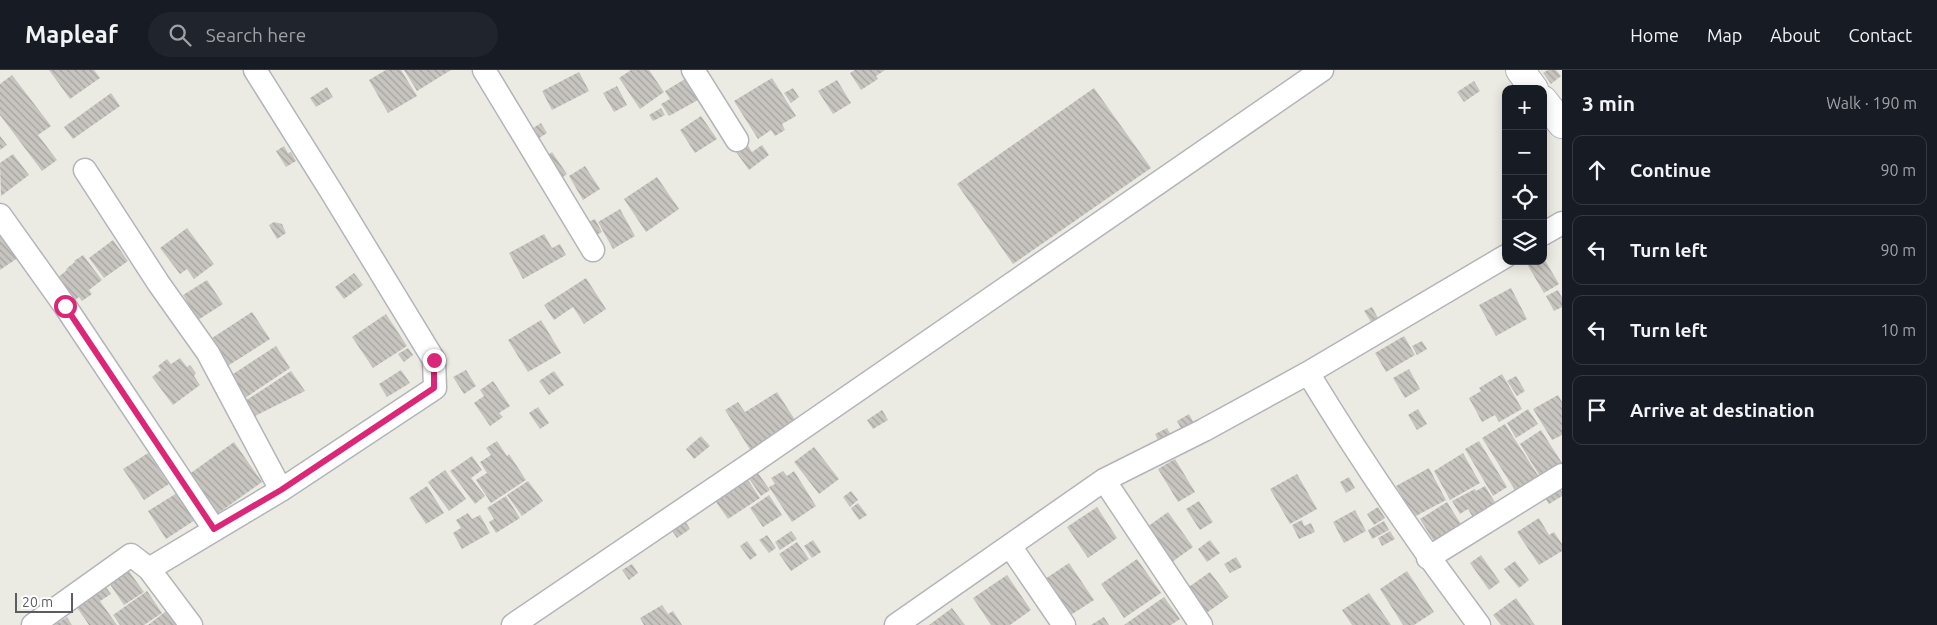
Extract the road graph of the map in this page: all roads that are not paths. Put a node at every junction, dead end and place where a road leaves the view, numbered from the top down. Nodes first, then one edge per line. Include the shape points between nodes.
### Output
1 (255, 70) edge
2 (484, 70) edge
3 (693, 70) edge
4 (1322, 70) edge
5 (1520, 70) edge
6 (1531, 85) edge
7 (1547, 105) edge
8 (1562, 124) edge
9 (737, 140) dead end
10 (85, 170) dead end
11 (0, 216) edge
12 (1562, 223) edge
13 (1547, 232) edge
14 (593, 250) dead end
15 (1502, 258) edge
16 (1308, 373) junction
17 (1562, 475) edge
18 (1104, 480) junction
19 (281, 490) junction
20 (214, 529) junction
21 (1010, 546) junction
22 (1428, 558) junction
23 (149, 569) junction
24 (909, 622) edge
25 (33, 625) edge
26 (191, 625) edge
27 (513, 625) edge
28 (1064, 625) edge
29 (1201, 625) edge
30 (1479, 625) edge

1 - 19 street via 434,360 434,388
2 - 14 street
3 - 9 street
4 - 27 street
5 - 6 street
7 - 8 street
10 - 19 street via 159,284 208,352
11 - 20 street via 65,306
12 - 13 street
15 - 16 street
16 - 18 street
16 - 22 street
17 - 22 street
18 - 21 street
18 - 29 street
19 - 20 street
20 - 23 street
21 - 24 street
21 - 28 street
22 - 30 street
23 - 25 street via 131,555
23 - 26 street

